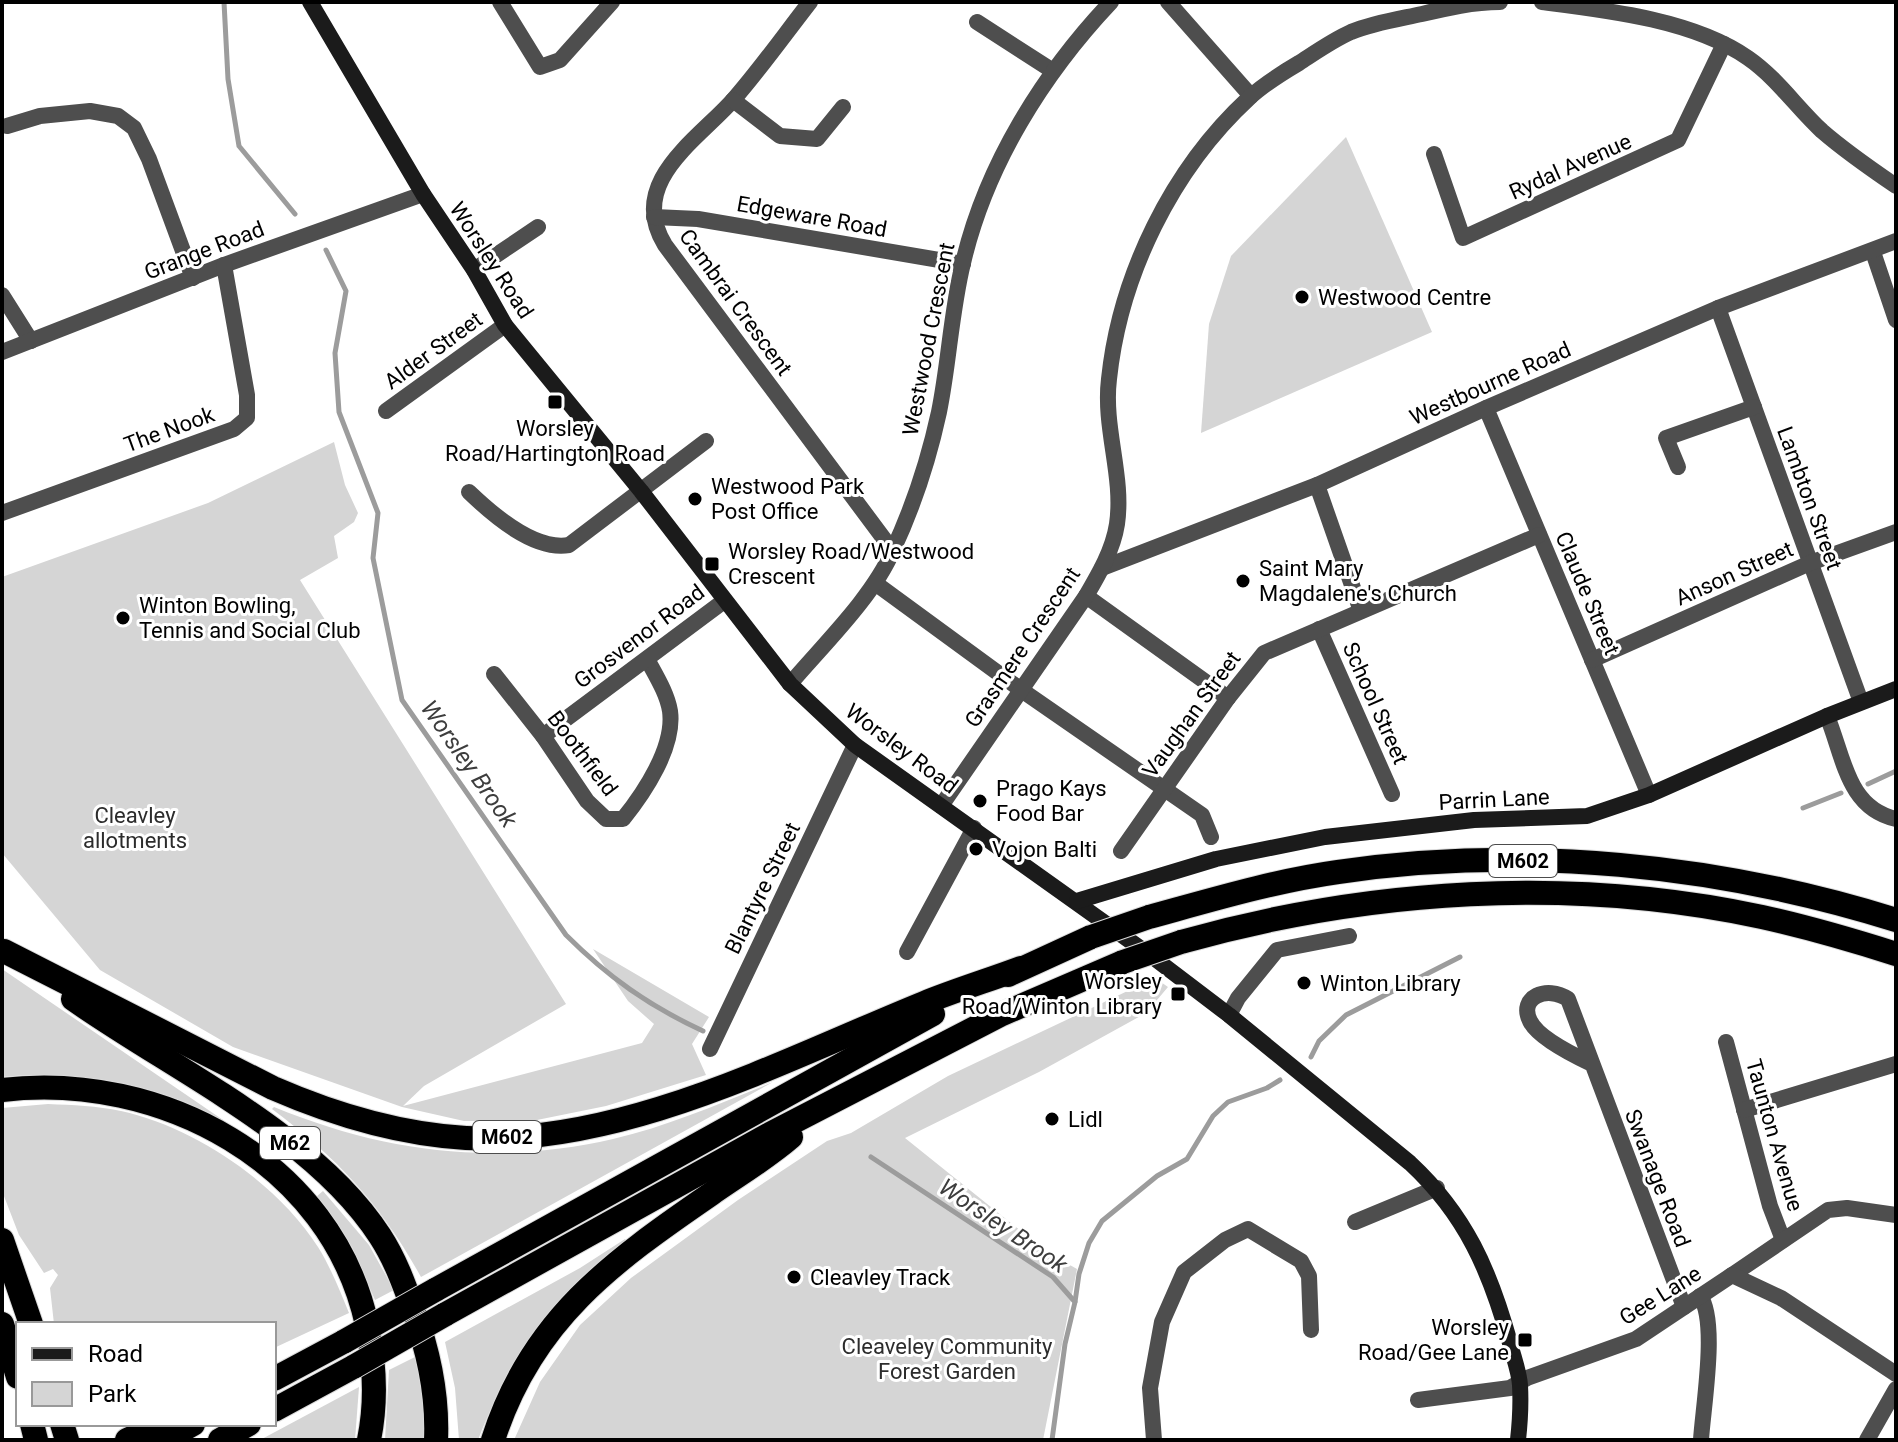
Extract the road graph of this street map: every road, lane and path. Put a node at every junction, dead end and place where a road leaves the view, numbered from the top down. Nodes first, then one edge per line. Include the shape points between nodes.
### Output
1 (310, 2) edge
2 (500, 2) edge
3 (612, 2) edge
4 (810, 2) edge
5 (1111, 2) edge
6 (1168, 2) edge
7 (1500, 2) edge
8 (1542, 2) edge
9 (977, 22) dead end
10 (1724, 44) junction
11 (1053, 71) junction
12 (1251, 96) junction
13 (733, 100) junction
14 (843, 107) dead end
15 (7, 126) dead end
16 (1434, 154) dead end
17 (1896, 186) edge
18 (423, 194) junction
19 (654, 217) junction
20 (538, 227) dead end
21 (1896, 241) edge
22 (1873, 252) junction
23 (963, 264) junction
24 (224, 265) junction
25 (474, 270) junction
26 (193, 278) junction
27 (2, 295) edge
28 (1718, 308) junction
29 (1896, 320) edge
30 (505, 325) junction
31 (31, 341) junction
32 (2, 352) edge
33 (1754, 407) junction
34 (1486, 408) junction
35 (386, 411) dead end
36 (706, 441) dead end
37 (1678, 467) dead end
38 (1317, 485) junction
39 (641, 491) junction
40 (469, 492) dead end
41 (2, 513) edge
42 (1896, 532) edge
43 (1539, 535) junction
44 (893, 551) junction
45 (1810, 563) junction
46 (1102, 568) junction
47 (875, 583) junction
48 (1086, 596) junction
49 (724, 601) junction
50 (1361, 611) junction
51 (1319, 629) junction
52 (647, 659) junction
53 (1592, 660) junction
54 (494, 674) dead end
55 (790, 684) junction
56 (1020, 689) junction
57 (1896, 689) edge
58 (1228, 698) junction
59 (1861, 702) junction
60 (1827, 716) junction
61 (543, 736) junction
62 (855, 745) junction
63 (1164, 788) junction
64 (1392, 794) dead end
65 (1649, 795) junction
66 (941, 806) junction
67 (1896, 819) edge
68 (974, 828) junction
69 (1211, 837) dead end
70 (1121, 851) dead end
71 (1077, 901) junction
72 (1896, 920) edge
73 (1349, 936) dead end
74 (3, 950) edge
75 (907, 952) dead end
76 (1896, 954) edge
77 (1021, 968) junction
78 (1229, 1015) junction
79 (1726, 1042) dead end
80 (710, 1049) dead end
81 (1592, 1064) junction
82 (1896, 1064) edge
83 (2, 1090) edge
84 (823, 1109) junction
85 (1744, 1110) junction
86 (1437, 1188) junction
87 (1896, 1215) edge
88 (1355, 1222) dead end
89 (2, 1240) edge
90 (1783, 1240) junction
91 (1732, 1275) junction
92 (1700, 1296) junction
93 (1684, 1307) junction
94 (30, 1322) edge
95 (2, 1324) edge
96 (1311, 1330) dead end
97 (16, 1370) edge
98 (1896, 1374) edge
99 (276, 1376) edge
100 (1520, 1382) junction
101 (1896, 1389) edge
102 (1418, 1400) dead end
103 (276, 1409) edge
104 (158, 1426) edge
105 (190, 1426) edge
106 (245, 1426) edge
107 (127, 1440) edge
108 (165, 1440) edge
109 (220, 1440) edge
110 (369, 1440) edge
111 (436, 1440) edge
112 (493, 1440) edge
113 (1154, 1440) edge
114 (1518, 1440) edge
115 (1701, 1440) edge
116 (1867, 1440) edge

1 - 18 main road, Worsley Road
2 - 3 street via 540,67 560,60
4 - 13 street, Cambrai Crescent
5 - 11 street, Westwood Crescent
6 - 12 street
7 - 12 street, Grasmere Crescent via 1435,11 1352,32
8 - 10 street via 1649,20
9 - 11 street
10 - 16 street, Rydal Avenue via 1678,140 1463,238
10 - 17 street via 1770,76 1821,130
11 - 23 street, Westwood Crescent via 983,195
12 - 46 street, Grasmere Crescent via 1189,165 1150,237 1128,295 1108,384 1118,509
13 - 14 street via 780,136 817,139
13 - 19 street, Cambrai Crescent via 685,146 664,175
15 - 26 street via 90,111 118,116 134,128
18 - 24 street, Grange Road
18 - 25 main road, Worsley Road
19 - 23 street, Edgeware Road via 698,219
19 - 44 street, Cambrai Crescent via 665,245
20 - 25 street
21 - 22 street, Westbourne Road
22 - 28 street, Westbourne Road
22 - 29 street
23 - 44 street, Westwood Crescent via 933,437
24 - 26 street, Grange Road
24 - 41 street, The Nook via 247,418 234,429
25 - 30 main road, Worsley Road
26 - 31 street, Grange Road
27 - 31 street
28 - 33 street, Lambton Street
28 - 34 street, Westbourne Road
30 - 35 street, Alder Street
30 - 39 main road, Worsley Road
31 - 32 street, Grange Road
33 - 37 street via 1666,438
33 - 45 street, Lambton Street
34 - 38 street, Westbourne Road
34 - 43 street, Claude Street
36 - 39 street
38 - 46 street, Westbourne Road
38 - 50 street
39 - 40 street via 580,538 559,547 537,542
39 - 49 main road, Worsley Road
42 - 45 street, Anson Street
43 - 50 street, Vaughan Street
43 - 53 street, Claude Street
44 - 47 street, Westwood Crescent
45 - 53 street, Anson Street
45 - 59 street, Lambton Street
46 - 48 street, Grasmere Crescent
47 - 55 street, Westwood Crescent
47 - 56 street
48 - 56 street, Grasmere Crescent
48 - 58 street
49 - 52 street, Grosvenor Road
49 - 55 main road, Worsley Road
50 - 51 street, Vaughan Street
51 - 58 street, Vaughan Street via 1264,653
51 - 64 street, School Street
52 - 61 street, Grosvenor Road
52 - 61 street, Boothfield via 670,713 669,742 623,819 606,819 587,801
53 - 65 street, Claude Street
54 - 61 street, Boothfield
55 - 62 main road, Worsley Road
56 - 63 street
56 - 66 street, Grasmere Crescent
57 - 59 main road, Parrin Lane
58 - 63 street, Vaughan Street
59 - 60 main road, Parrin Lane
60 - 65 main road, Parrin Lane
60 - 67 street via 1860,799 1874,812
62 - 66 main road, Worsley Road
62 - 80 street, Blantyre Street
63 - 69 street via 1202,815
63 - 70 street, Vaughan Street
65 - 71 main road, Parrin Lane via 1587,816 1474,820 1311,839 1216,859
66 - 68 main road, Worsley Road
68 - 71 main road, Worsley Road
68 - 75 street
71 - 78 main road, Worsley Road
72 - 77 highway, M602, bridge via 1831,900 1707,874 1591,862 1465,860 1337,872 1217,898 1091,937
73 - 78 street via 1277,950
74 - 77 highway, M602 via 309,1104 393,1128 469,1138 571,1131 666,1106
74 - 111 highway, M62 via 307,1155 345,1192 381,1238 402,1279 434,1382
76 - 84 highway, M602, bridge via 1820,931 1641,898 1466,894 1340,907 1181,942 1123,962 1000,1015
77 - 99 highway, M602, bridge
78 - 86 main road, Worsley Road
79 - 85 street, Taunton Avenue
81 - 81 street, Swanage Road via 1568,999 1546,991 1534,997 1530,1021 1541,1034
81 - 93 street, Swanage Road
82 - 85 street
83 - 110 highway via 75,1088 160,1106 240,1145 296,1192 342,1252 363,1308 375,1389
84 - 103 highway, M602, bridge
84 - 112 highway, M602 via 590,1285 535,1349
85 - 90 street, Taunton Avenue
86 - 88 street
86 - 100 main road, Worsley Road via 1479,1255
87 - 90 street via 1836,1207
89 - 94 highway
90 - 91 street
91 - 92 street, Gee Lane
91 - 98 street, Gee Lane via 1781,1298
92 - 93 street, Gee Lane
92 - 115 street via 1708,1325
93 - 100 street, Gee Lane via 1636,1339
95 - 97 highway
96 - 113 street via 1309,1276 1301,1261 1248,1229 1225,1240 1184,1272 1162,1322 1150,1388
100 - 102 street, Gee Lane via 1510,1388
100 - 114 main road, Worsley Road
101 - 116 street
104 - 107 highway
105 - 108 highway
106 - 109 highway

